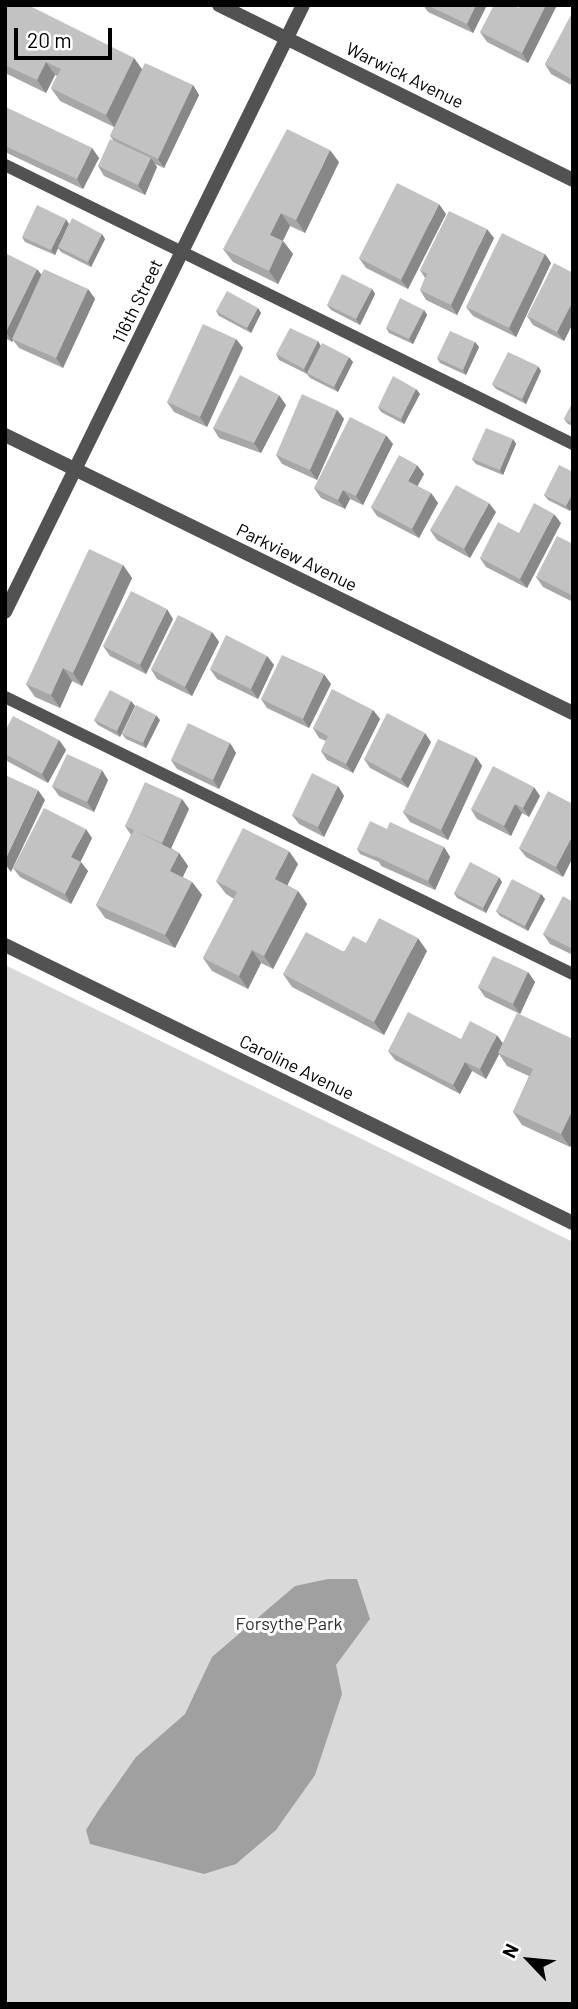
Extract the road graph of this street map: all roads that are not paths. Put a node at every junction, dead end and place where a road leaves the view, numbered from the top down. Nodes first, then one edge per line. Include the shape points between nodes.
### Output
1 (219, 5) edge
2 (303, 5) edge
3 (287, 38) junction
4 (5, 165) edge
5 (573, 180) edge
6 (183, 252) junction
7 (5, 435) edge
8 (573, 444) edge
9 (76, 470) junction
10 (5, 612) edge
11 (5, 697) edge
12 (573, 713) edge
13 (5, 946) edge
14 (573, 974) edge
15 (573, 1223) edge

1 - 3 street, Warwick Avenue
2 - 3 street, 116th Street
3 - 5 street, Warwick Avenue
3 - 6 street, 116th Street
4 - 6 lane
6 - 8 lane
6 - 9 street, 116th Street
7 - 9 street, Parkview Avenue
9 - 10 street, 116th Street
9 - 12 street, Parkview Avenue
11 - 14 lane
13 - 15 street, Caroline Avenue

